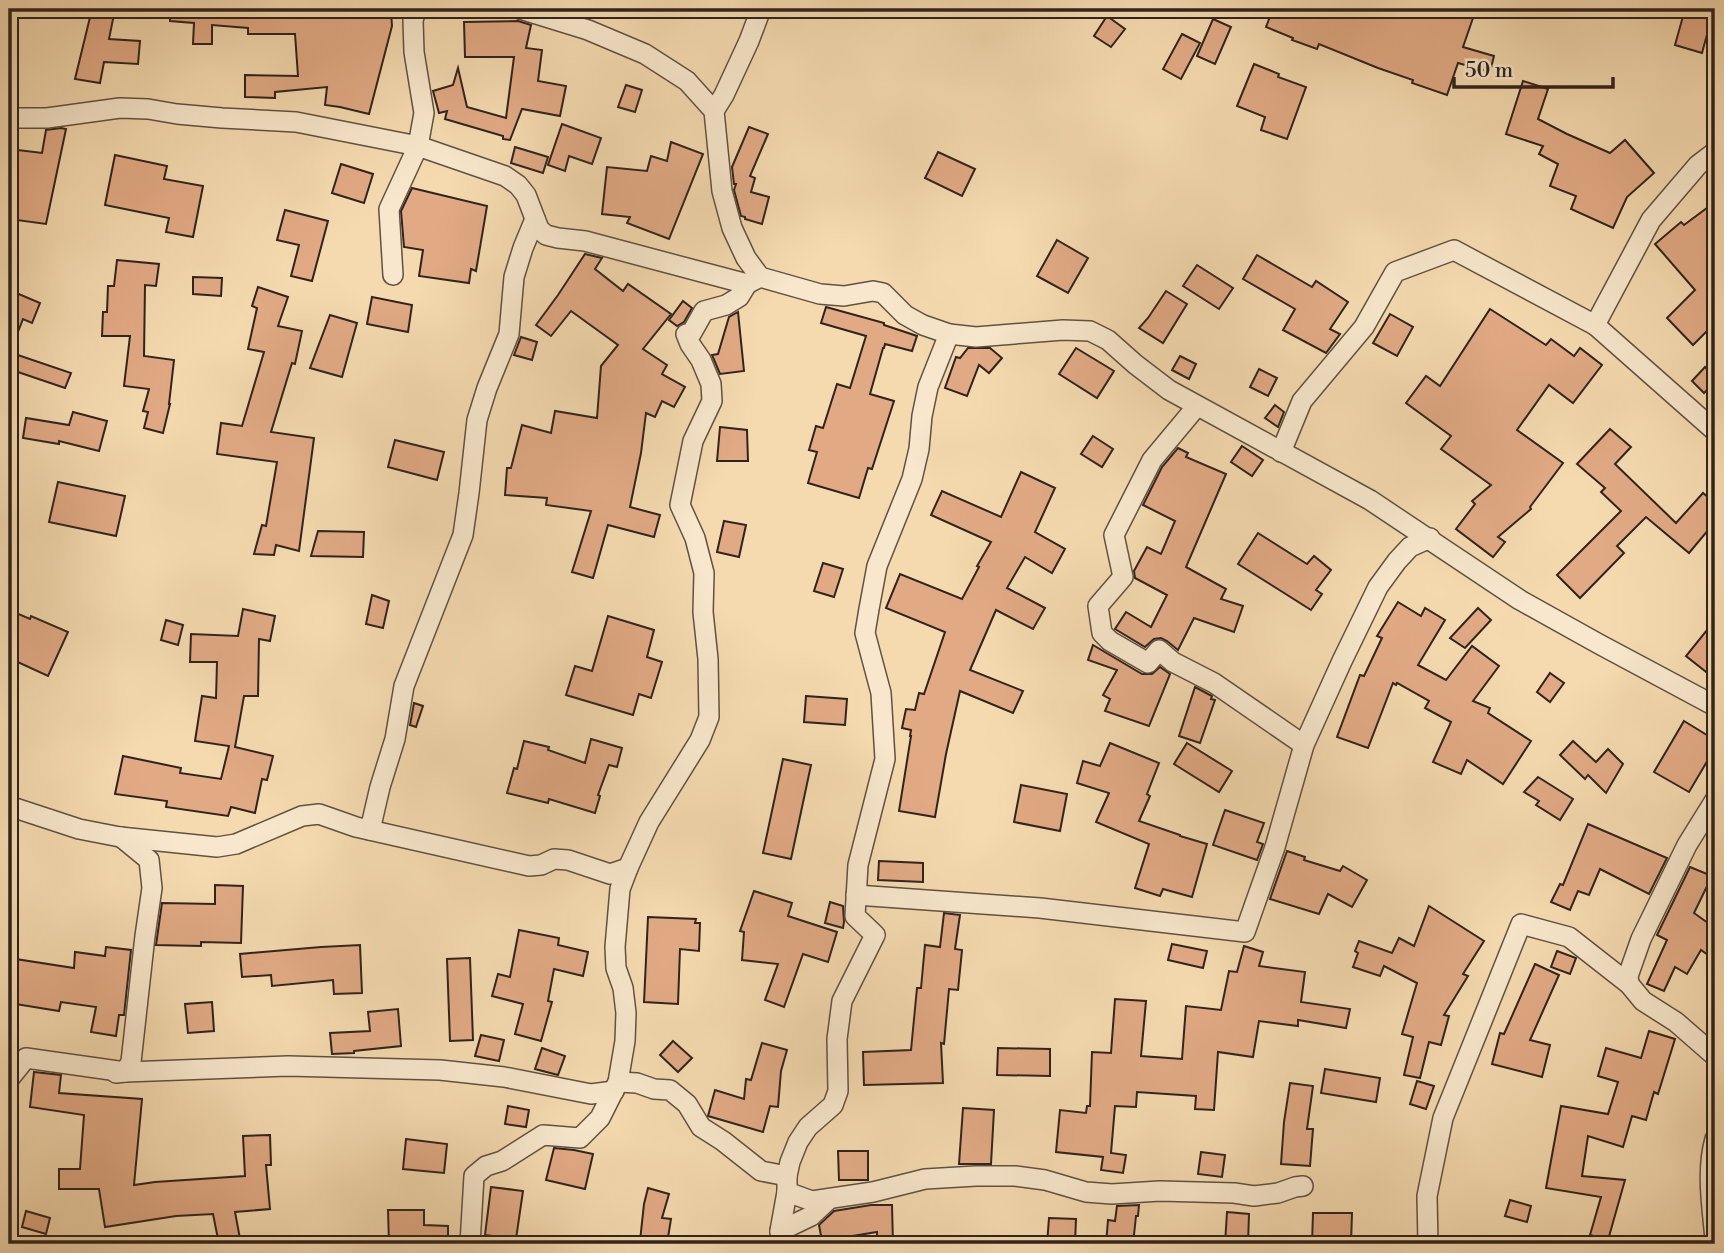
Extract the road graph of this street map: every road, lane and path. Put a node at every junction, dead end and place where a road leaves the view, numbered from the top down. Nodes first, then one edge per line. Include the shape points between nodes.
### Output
1 (417, 9) edge
2 (520, 9) edge
3 (761, 9) edge
4 (714, 111) junction
5 (9, 118) edge
6 (418, 146) junction
7 (1715, 152) edge
8 (535, 219) junction
9 (393, 275) dead end
10 (754, 281) junction
11 (1595, 325) junction
12 (949, 334) junction
13 (1197, 406) junction
14 (1715, 431) edge
15 (1281, 452) junction
16 (1430, 538) junction
17 (1715, 706) edge
18 (1304, 745) junction
19 (1715, 800) edge
20 (9, 806) edge
21 (370, 830) junction
22 (120, 837) junction
23 (167, 843) junction
24 (149, 860) junction
25 (619, 877) junction
26 (856, 895) junction
27 (1629, 984) junction
28 (1715, 1056) edge
29 (125, 1072) junction
30 (91, 1076) dead end
31 (9, 1079) edge
32 (623, 1085) junction
33 (1715, 1139) edge
34 (787, 1184) junction
35 (1303, 1186) dead end
36 (828, 1199) junction
37 (780, 1238) edge
38 (1715, 1239) edge
39 (470, 1244) edge
40 (1428, 1244) edge

1 - 6 street via 414,52 424,113
2 - 4 street via 645,54 687,81
3 - 4 street
4 - 10 street via 722,191
5 - 6 street via 148,109 296,122
6 - 8 street via 505,176 526,195
6 - 9 street via 389,209
7 - 11 street via 1651,220
8 - 10 street via 539,229 558,239 585,241
8 - 21 street via 514,277 509,334 477,420 463,535 404,685 395,739
10 - 12 street via 820,294 878,291 905,315
10 - 25 street via 726,305 704,311 691,334 686,334 711,384 712,401 693,441 680,505 704,573 709,717
11 - 14 street
11 - 15 street via 1454,250 1395,272 1364,327 1303,401
12 - 13 street via 976,337 1090,331
12 - 26 street via 928,387 912,480 877,566 865,633 881,693 885,759 858,865
13 - 15 street
13 - 18 street via 1152,460 1114,535 1123,577 1098,606 1102,633 1148,663 1158,650
15 - 16 street
16 - 17 street via 1520,600
16 - 18 street via 1410,547 1378,587
18 - 26 street via 1245,932 1040,908
19 - 27 street via 1687,845 1641,939
20 - 22 street
21 - 23 street via 318,814 302,816 236,844
21 - 25 street via 529,866 568,860
22 - 23 street
22 - 24 street
23 - 24 street
24 - 29 street via 152,888 131,1062
25 - 32 street via 615,947 626,1013
26 - 34 street via 855,916 875,935 842,1000 838,1091 833,1105 798,1142
27 - 28 street via 1643,1001
27 - 40 street via 1569,937 1521,924 1443,1118 1427,1196
29 - 30 street
29 - 31 street via 26,1058
29 - 32 street via 288,1066 440,1070 591,1094
32 - 34 street via 670,1090 687,1104 701,1127 761,1171
32 - 39 street via 580,1138 542,1135 474,1176
33 - 38 street via 1711,1190
34 - 36 street via 812,1201
34 - 37 street
35 - 36 street via 1254,1196 1160,1191 1112,1194 1015,1176 976,1176 925,1179
36 - 37 street

